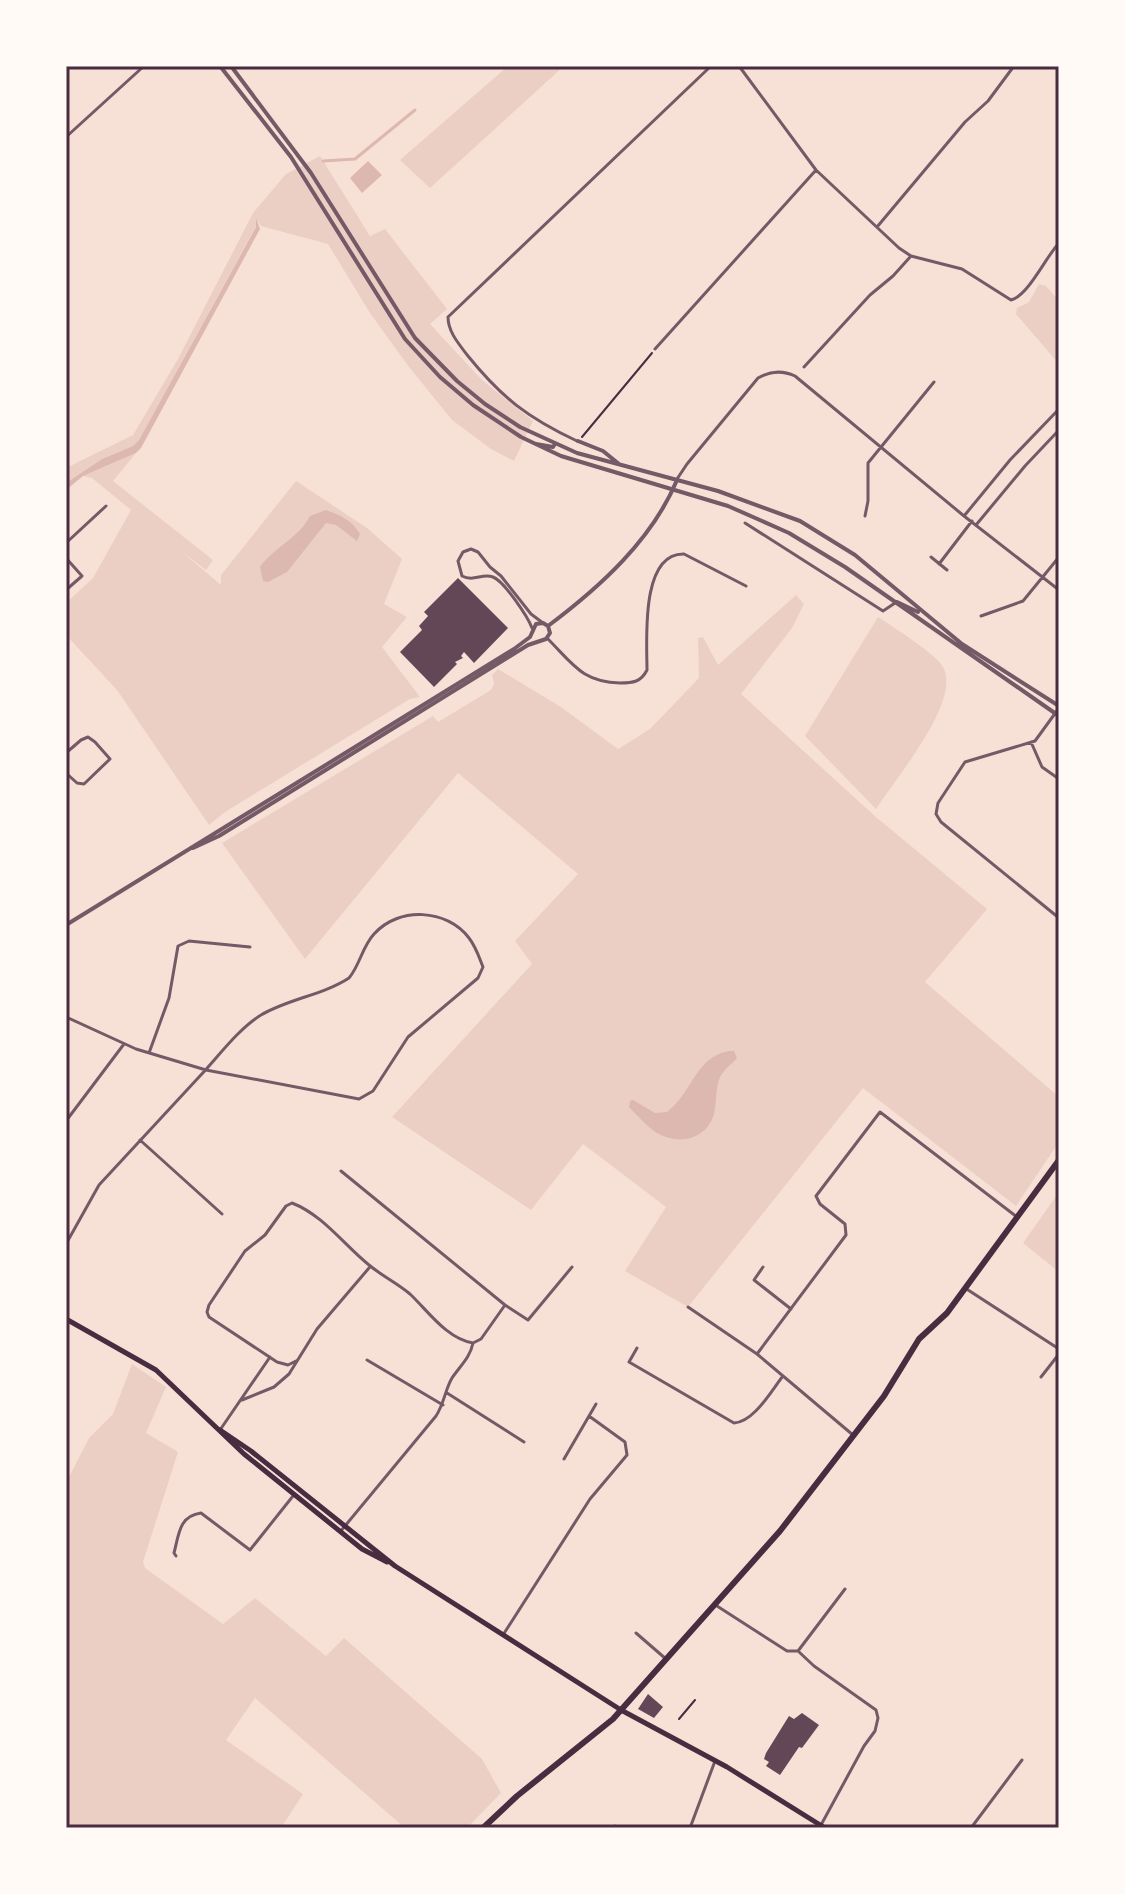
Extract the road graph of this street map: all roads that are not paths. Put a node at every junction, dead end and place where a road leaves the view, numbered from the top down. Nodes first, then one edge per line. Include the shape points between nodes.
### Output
1 (144, 66) edge
2 (220, 66) edge
3 (231, 66) edge
4 (711, 66) edge
5 (739, 66) edge
6 (1014, 66) edge
7 (66, 137) edge
8 (816, 170) junction
9 (877, 227) junction
10 (1059, 243) edge
11 (911, 256) junction
12 (655, 349) road end
13 (804, 367) dead end
14 (934, 382) dead end
15 (1059, 409) edge
16 (1059, 430) edge
17 (561, 433) junction
18 (578, 441) joint
19 (534, 444) junction
20 (555, 444) junction
21 (881, 446) junction
22 (561, 456) junction
23 (621, 465) junction
24 (677, 480) junction
25 (673, 489) junction
26 (106, 506) dead end
27 (865, 516) dead end
28 (964, 516) junction
29 (745, 523) dead end
30 (974, 523) junction
31 (66, 543) edge
32 (931, 557) dead end
33 (1059, 557) edge
34 (66, 558) edge
35 (939, 564) junction
36 (947, 570) dead end
37 (1043, 577) junction
38 (890, 585) junction
39 (746, 586) dead end
40 (66, 590) edge
41 (1059, 590) edge
42 (895, 603) junction
43 (923, 614) junction
44 (981, 616) dead end
45 (546, 624) junction
46 (532, 630) junction
47 (547, 638) junction
48 (540, 641) junction
49 (1058, 711) edge
50 (1031, 742) junction
51 (66, 753) edge
52 (66, 773) edge
53 (1059, 779) edge
54 (187, 850) junction
55 (1059, 918) edge
56 (66, 925) edge
57 (250, 947) dead end
58 (66, 1017) edge
59 (124, 1044) junction
60 (149, 1053) junction
61 (206, 1070) junction
62 (66, 1121) edge
63 (140, 1140) junction
64 (1059, 1160) edge
65 (341, 1171) dead end
66 (222, 1214) dead end
67 (1018, 1217) junction
68 (66, 1244) edge
69 (370, 1266) junction
70 (572, 1267) dead end
71 (763, 1267) dead end
72 (965, 1288) junction
73 (505, 1305) junction
74 (688, 1307) dead end
75 (791, 1309) junction
76 (66, 1319) edge
77 (473, 1343) junction
78 (637, 1348) dead end
79 (1059, 1351) edge
80 (757, 1354) junction
81 (270, 1357) junction
82 (367, 1360) dead end
83 (296, 1361) junction
84 (783, 1376) junction
85 (1041, 1377) dead end
86 (447, 1393) junction
87 (242, 1400) junction
88 (596, 1404) dead end
89 (443, 1405) junction
90 (589, 1416) junction
91 (220, 1430) junction
92 (854, 1436) junction
93 (524, 1442) dead end
94 (564, 1459) dead end
95 (297, 1492) junction
96 (346, 1526) junction
97 (340, 1532) junction
98 (176, 1556) dead end
99 (395, 1566) junction
100 (845, 1589) dead end
101 (715, 1605) junction
102 (636, 1633) dead end
103 (503, 1635) junction
104 (798, 1651) junction
105 (666, 1659) junction
106 (621, 1710) junction
107 (1022, 1760) dead end
108 (715, 1761) junction
109 (810, 1819) junction
110 (823, 1827) edge
111 (483, 1828) edge
112 (690, 1828) edge
113 (806, 1828) edge
114 (971, 1828) edge

1 - 7 street
2 - 19 street via 305,178 415,351 473,405
3 - 20 street via 311,173 422,346 485,404
4 - 17 street via 450,314 448,325 463,349 502,395
5 - 8 street
6 - 9 street
8 - 9 street
8 - 12 street
9 - 11 street
10 - 11 street via 1016,299 1007,299 962,269
11 - 13 street
14 - 21 street
15 - 28 street
16 - 30 street
17 - 18 street
17 - 20 street
18 - 23 street
19 - 20 street
19 - 22 street
20 - 22 street
20 - 23 street
21 - 24 street via 795,376 771,372 754,382
21 - 27 street via 867,467
21 - 28 street
22 - 25 street
23 - 24 street
24 - 25 street
24 - 38 street via 800,521
25 - 42 street via 789,533
25 - 45 street via 629,554 588,594
26 - 31 street
28 - 30 street
29 - 42 street via 883,611
30 - 35 street
30 - 37 street
32 - 35 street
33 - 37 street
34 - 40 street via 82,576
35 - 36 street
37 - 41 street
37 - 44 street via 1023,601
38 - 42 street
38 - 43 street
39 - 47 street via 684,554 667,558 650,589 647,670 635,682 588,678
42 - 43 street
42 - 49 street
43 - 49 street
45 - 46 street
45 - 46 street via 478,552 463,552 458,561 462,576 497,579
45 - 47 street
46 - 48 street
46 - 54 street via 504,655
47 - 48 street
48 - 54 street via 219,836
49 - 50 street
50 - 53 street via 1042,767
50 - 55 street via 965,762 936,814
51 - 52 street via 88,737 110,759 84,784
54 - 56 street
57 - 60 street via 189,941 178,946 169,998
58 - 59 street
59 - 60 street
59 - 62 street
60 - 61 street
61 - 61 street via 266,1013 349,978 372,937 402,917 429,915 454,925 469,939 483,967 481,975 404,1042 364,1097
61 - 63 street
63 - 66 street
63 - 68 street via 95,1191
64 - 67 main road
65 - 73 street
67 - 72 main road
67 - 75 street via 880,1112 817,1195 847,1232
69 - 77 street via 404,1289 448,1331
69 - 81 street via 316,1218 296,1204 286,1206 265,1235 245,1251 207,1309 209,1317
69 - 83 street
70 - 73 street via 528,1320
71 - 75 street via 754,1280
72 - 79 street
72 - 92 main road via 919,1339
73 - 77 street
74 - 80 street
75 - 80 street
76 - 91 main road via 156,1370
77 - 86 street
78 - 84 street via 629,1362 734,1423 749,1417
79 - 85 street
80 - 84 street
81 - 83 street via 284,1365
81 - 87 street
82 - 89 street
83 - 87 street via 277,1385
84 - 92 street
86 - 89 street
86 - 93 street
87 - 91 street
88 - 90 street
89 - 96 street
90 - 94 street
90 - 103 street via 625,1442 627,1455 590,1499
91 - 95 main road
92 - 101 main road
95 - 96 main road
95 - 97 main road
95 - 98 street via 250,1550 201,1513 182,1524
96 - 97 street
96 - 99 main road
97 - 99 main road via 366,1553
99 - 103 main road
100 - 104 street
101 - 104 street via 787,1651
101 - 105 main road
102 - 105 street
103 - 106 main road
104 - 110 street via 871,1704 877,1714 873,1735
105 - 106 main road
106 - 108 main road
106 - 111 main road
107 - 114 street
108 - 109 main road
108 - 112 street
109 - 110 main road
109 - 113 street

